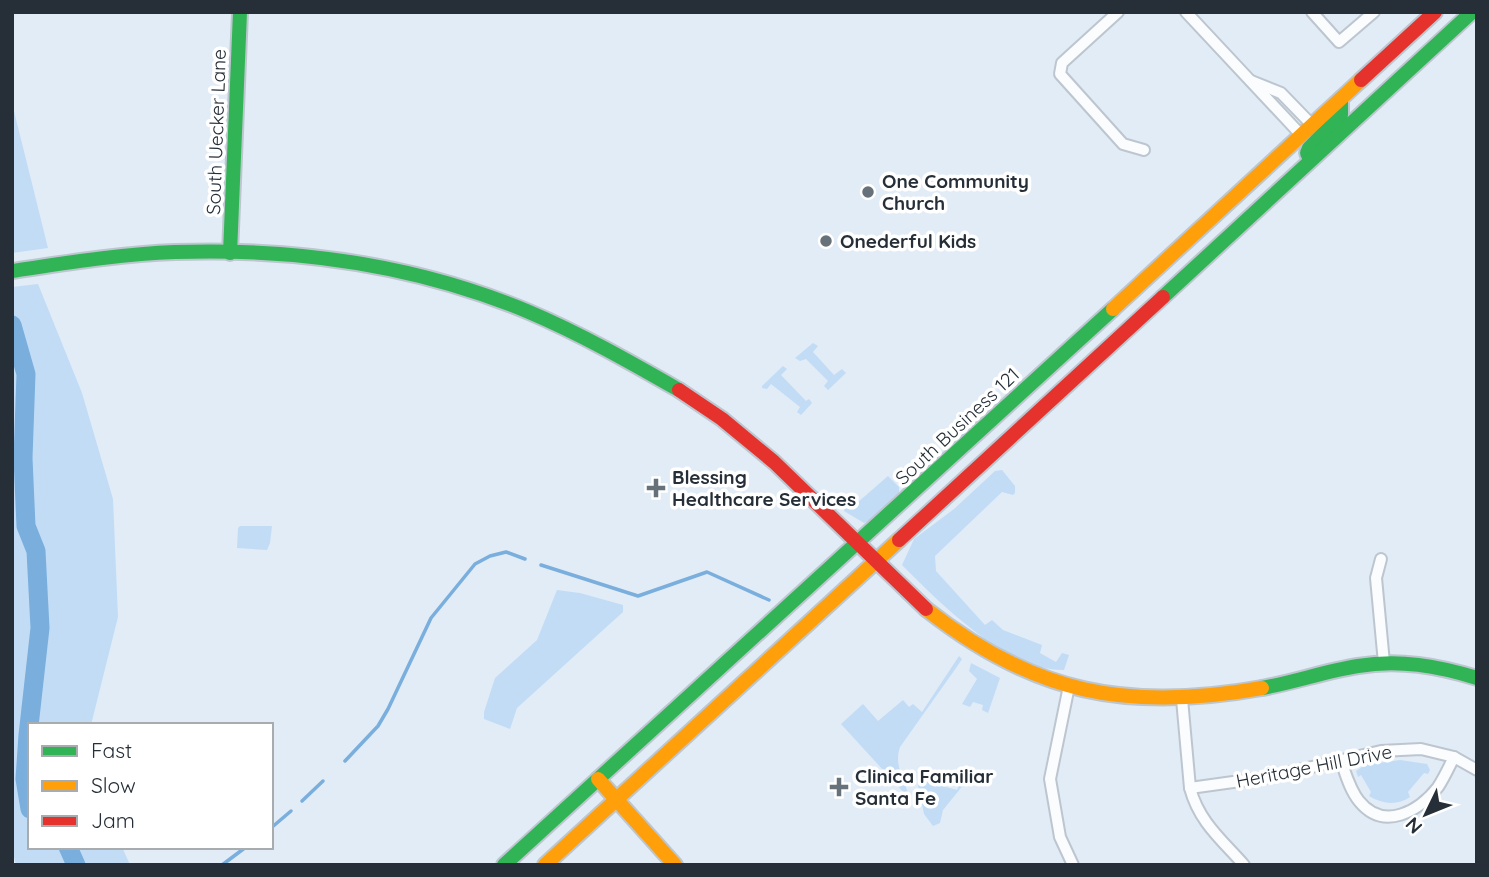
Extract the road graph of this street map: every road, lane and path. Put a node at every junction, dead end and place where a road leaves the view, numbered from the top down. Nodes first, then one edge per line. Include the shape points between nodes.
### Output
1 (240, 12) edge
2 (1118, 12) edge
3 (1186, 12) edge
4 (1312, 12) edge
5 (1374, 12) edge
6 (1435, 12) edge
7 (1472, 12) edge
8 (1248, 80) junction
9 (1340, 99) junction
10 (1313, 126) junction
11 (1301, 136) junction
12 (1144, 150) dead end
13 (1311, 160) junction
14 (230, 253) junction
15 (12, 271) edge
16 (1071, 346) junction
17 (1088, 365) junction
18 (859, 544) junction
19 (1381, 559) dead end
20 (875, 561) junction
21 (1384, 663) junction
22 (1477, 678) edge
23 (1069, 686) junction
24 (1182, 699) junction
25 (1454, 757) junction
26 (1341, 761) junction
27 (1477, 770) edge
28 (598, 779) junction
29 (1190, 788) junction
30 (616, 800) junction
31 (504, 865) edge
32 (545, 865) edge
33 (675, 865) edge
34 (1073, 865) edge
35 (1244, 865) edge

1 - 14 main road, South Uecker Lane
2 - 12 street via 1062,63 1060,74 1123,144
3 - 8 street
4 - 5 street via 1339,42
6 - 9 main road, South Business 121
7 - 13 main road
8 - 10 street via 1281,93
8 - 11 street
9 - 10 main road, South Business 121
9 - 13 main road via 1341,115 1309,148
10 - 11 main road, South Business 121
11 - 16 main road, South Business 121
13 - 17 main road
14 - 15 main road via 174,252
14 - 18 main road via 362,263 416,274 506,302 569,329 722,419
16 - 17 main road
16 - 18 main road, South Business 121
17 - 20 main road
18 - 20 main road
18 - 28 main road, South Business 121
19 - 21 street via 1376,578
20 - 23 main road via 920,604 974,644 1017,668
20 - 30 main road
21 - 22 main road via 1418,663
21 - 24 main road via 1245,692
23 - 24 main road
23 - 34 street via 1050,779 1060,837
24 - 29 street
25 - 26 street, Heritage Hill Drive via 1421,748
25 - 26 street via 1422,804 1409,814 1392,817 1376,814 1360,803
25 - 27 street, Heritage Hill Drive
26 - 29 street, Heritage Hill Drive
28 - 30 main road
28 - 31 main road, South Business 121
29 - 35 street via 1200,816
30 - 32 main road
30 - 33 main road

